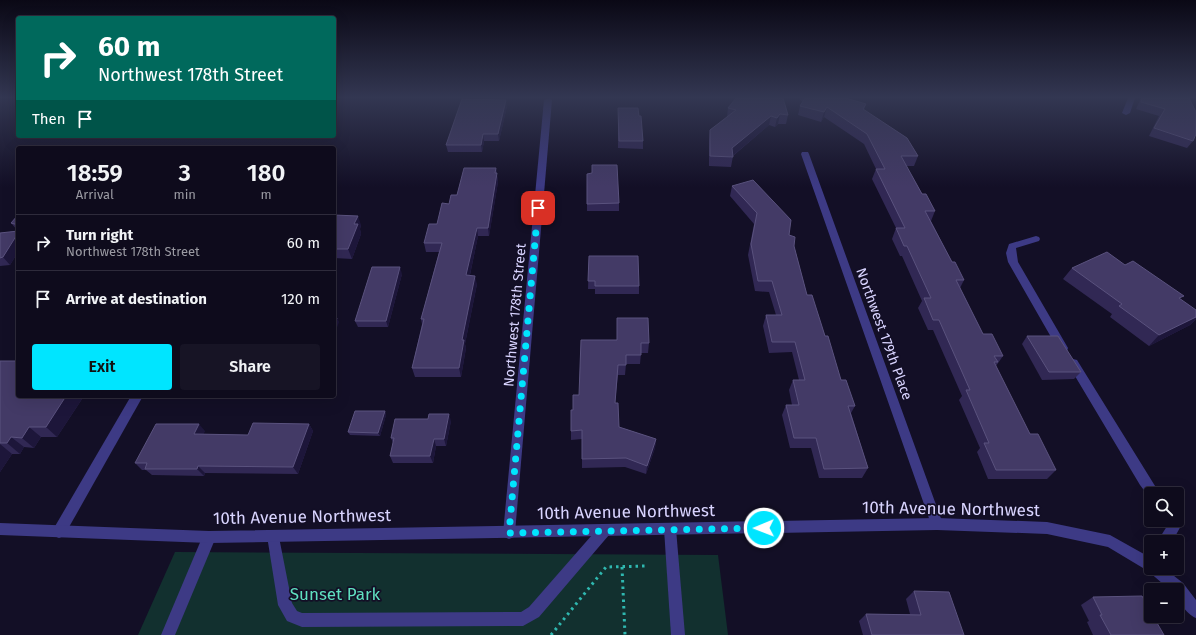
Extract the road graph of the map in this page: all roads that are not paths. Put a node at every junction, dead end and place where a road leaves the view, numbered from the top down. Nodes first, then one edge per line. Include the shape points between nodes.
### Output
1 (546, 128) edge
2 (805, 154) dead end
3 (1036, 238) dead end
4 (136, 398) edge
5 (1149, 487) edge
6 (937, 524) junction
7 (670, 529) junction
8 (0, 530) edge
9 (604, 531) junction
10 (59, 532) junction
11 (509, 533) junction
12 (273, 536) junction
13 (209, 537) junction
14 (1144, 560) edge
15 (1163, 575) edge
16 (1196, 611) edge
17 (168, 635) edge
18 (678, 635) edge

1 - 11 street, Northwest 178th Street
2 - 6 street, Northwest 179th Place
3 - 5 street via 1012,246 1013,262
4 - 10 street
6 - 7 street, 10th Avenue Northwest
6 - 14 street, 10th Avenue Northwest via 1047,528 1110,541
7 - 9 street, 10th Avenue Northwest
7 - 18 street
8 - 10 street, 10th Avenue Northwest
9 - 11 street, 10th Avenue Northwest
9 - 12 street via 534,612 523,619 302,620 292,616 285,605
10 - 13 street, 10th Avenue Northwest
11 - 12 street, 10th Avenue Northwest
12 - 13 street, 10th Avenue Northwest
13 - 17 street
15 - 16 street, 10th Avenue Northwest via 1178,588

